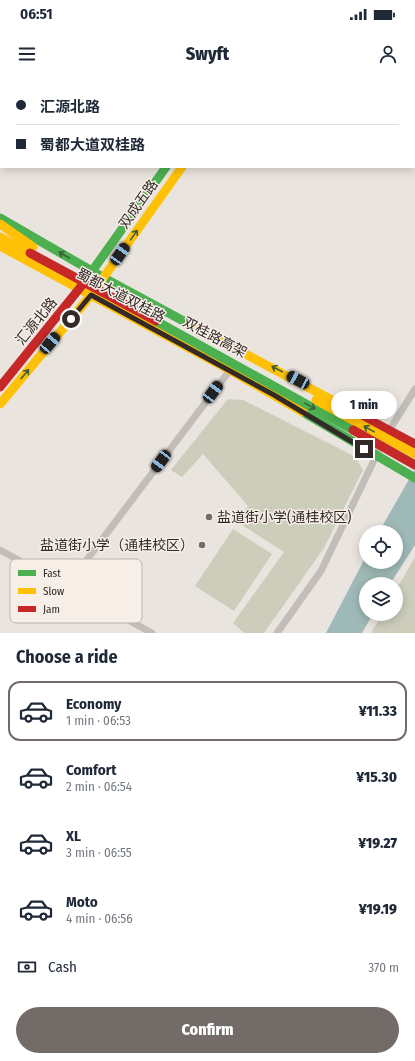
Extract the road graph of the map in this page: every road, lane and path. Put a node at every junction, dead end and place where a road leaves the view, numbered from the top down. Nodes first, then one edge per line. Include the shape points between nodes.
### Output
1 (165, 168) edge
2 (181, 168) edge
3 (0, 218) edge
4 (0, 224) edge
5 (0, 229) edge
6 (0, 238) edge
7 (0, 246) edge
8 (31, 250) junction
9 (91, 271) junction
10 (104, 278) junction
11 (80, 289) junction
12 (91, 295) junction
13 (230, 370) junction
14 (0, 387) edge
15 (415, 389) edge
16 (0, 404) edge
17 (389, 428) junction
18 (412, 442) edge
19 (410, 454) edge
20 (377, 456) junction
21 (415, 458) edge
22 (415, 465) edge
23 (415, 478) edge
24 (0, 550) edge
25 (17, 559) edge
26 (87, 559) edge
27 (134, 623) edge
28 (152, 633) edge
29 (277, 633) edge

1 - 9 main road, 双成五路
10 -> 2 main road, 双成五路
9 -> 3 main road, 蜀都大道双桂路
4 - 8 main road
5 - 8 main road, 双桂路高架
6 - 8 main road
7 - 11 main road, 蜀都大道双桂路
19 -> 8 main road, 双桂路高架, bridge
8 -> 22 main road, 双桂路高架, bridge
9 - 10 main road, 蜀都大道双桂路
9 - 11 main road, 汇源北路
10 - 12 main road, 汇源北路
17 -> 10 main road, 蜀都大道双桂路
11 - 12 main road, 蜀都大道双桂路
11 - 14 main road, 汇源北路
12 - 13 main road, 蜀都大道双桂路
16 -> 12 main road, 汇源北路
13 - 20 main road, 蜀都大道双桂路
13 - 26 street
15 - 17 street
17 - 18 main road, 蜀都大道双桂路
17 - 20 street
19 - 20 main road via 388,449
19 - 21 main road, 双桂路高架
20 - 23 main road, 蜀都大道双桂路
20 - 29 street via 321,571
24 - 25 street
27 - 28 street

